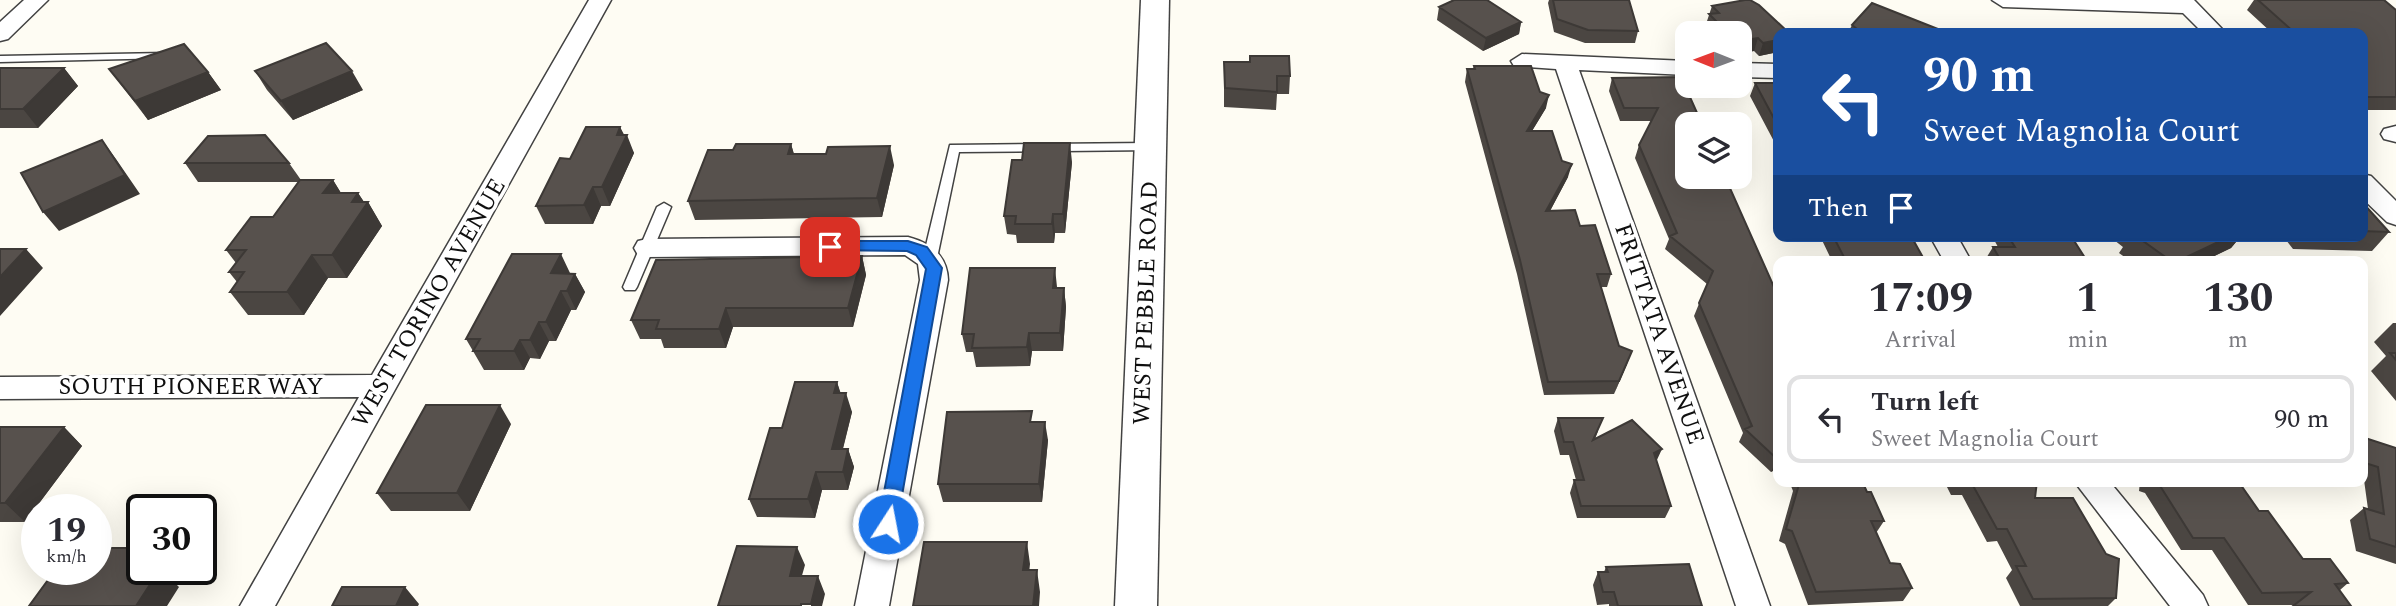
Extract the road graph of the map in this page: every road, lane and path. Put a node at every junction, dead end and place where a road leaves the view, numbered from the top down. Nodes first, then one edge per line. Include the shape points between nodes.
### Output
1 (37, 0) edge
2 (600, 0) edge
3 (1155, 0) edge
4 (2003, 0) edge
5 (2185, 4) edge
6 (2210, 28) edge
7 (0, 34) edge
8 (166, 56) edge
9 (0, 59) edge
10 (1522, 61) dead end
11 (1565, 63) junction
12 (1675, 68) edge
13 (1752, 70) edge
14 (1773, 71) edge
15 (1151, 146) junction
16 (2368, 188) edge
17 (664, 207) dead end
18 (2396, 216) edge
19 (647, 248) junction
20 (930, 258) junction
21 (630, 287) dead end
22 (381, 386) junction
23 (0, 388) edge
24 (2095, 487) edge
25 (257, 606) edge
26 (872, 606) edge
27 (1136, 606) edge
28 (1753, 606) edge
29 (2191, 606) edge

1 - 7 street
2 - 22 street, WEST TORINO AVENUE
3 - 15 street, WEST PEBBLE ROAD
4 - 5 street
5 - 6 street
8 - 9 lane
10 - 11 street
11 - 12 street
11 - 28 street, FRITTATA AVENUE
13 - 14 street
15 - 20 lane via 954,148
15 - 27 street, WEST PEBBLE ROAD
16 - 18 street
17 - 19 lane
19 - 20 street via 908,246
19 - 21 lane
20 - 26 street via 934,280
22 - 23 street, SOUTH PIONEER WAY
22 - 25 street, WEST TORINO AVENUE
24 - 29 street

